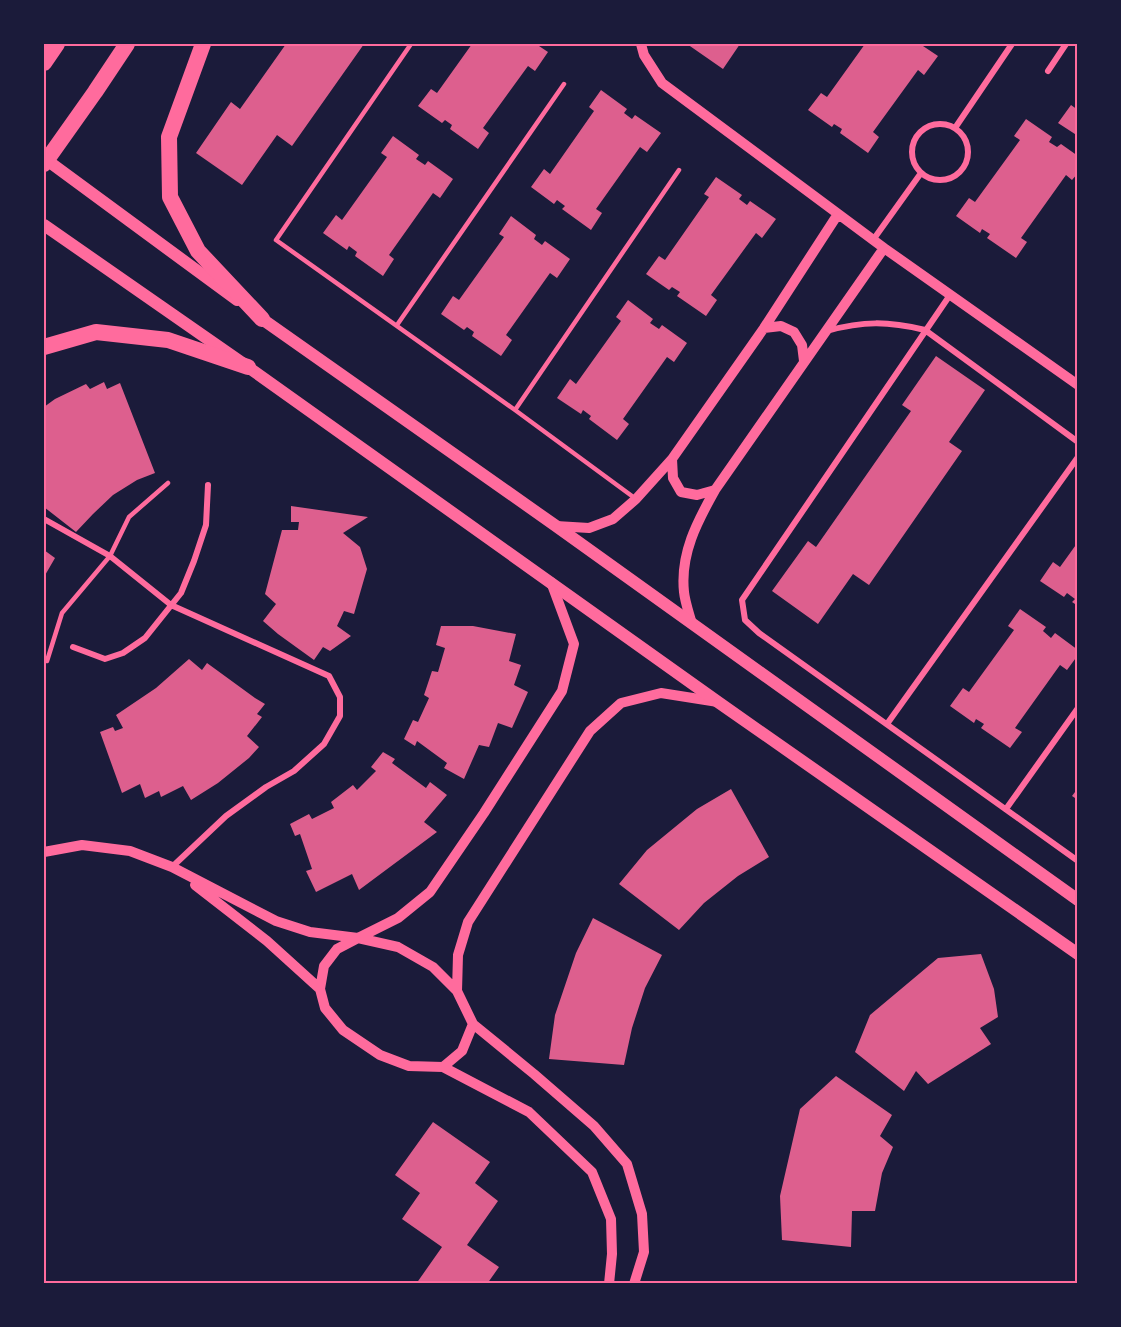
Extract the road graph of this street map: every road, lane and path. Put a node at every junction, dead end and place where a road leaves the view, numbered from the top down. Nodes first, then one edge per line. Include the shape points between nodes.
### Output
1 (57, 44) edge
2 (127, 44) edge
3 (203, 44) edge
4 (411, 44) edge
5 (641, 44) edge
6 (1012, 44) edge
7 (1066, 44) edge
8 (44, 63) edge
9 (1048, 71) dead end
10 (564, 84) dead end
11 (955, 128) junction
12 (44, 158) edge
13 (44, 164) edge
14 (679, 170) dead end
15 (921, 173) junction
16 (838, 214) junction
17 (44, 225) edge
18 (873, 240) junction
19 (884, 248) junction
20 (950, 295) junction
21 (262, 319) junction
22 (397, 326) junction
23 (764, 328) junction
24 (925, 330) junction
25 (826, 331) junction
26 (44, 347) edge
27 (804, 361) junction
28 (248, 367) junction
29 (1077, 385) edge
30 (515, 410) junction
31 (1077, 442) edge
32 (1077, 457) edge
33 (672, 459) junction
34 (168, 483) dead end
35 (208, 485) dead end
36 (714, 490) junction
37 (636, 499) junction
38 (44, 519) edge
39 (556, 526) junction
40 (110, 556) junction
41 (551, 582) junction
42 (171, 605) junction
43 (692, 624) junction
44 (73, 646) dead end
45 (47, 661) dead end
46 (718, 702) junction
47 (1077, 708) edge
48 (887, 724) junction
49 (1006, 810) junction
50 (44, 852) edge
51 (1077, 861) edge
52 (172, 867) junction
53 (1077, 900) edge
54 (358, 938) junction
55 (1077, 954) edge
56 (320, 989) junction
57 (457, 991) junction
58 (473, 1024) junction
59 (443, 1066) junction
60 (609, 1284) edge
61 (634, 1284) edge

1 - 8 highway
2 - 13 highway
3 - 21 highway via 169,137 170,197 198,251
4 - 22 lane via 276,240
5 - 16 street via 662,82
6 - 11 street
7 - 9 street
10 - 22 lane
11 - 15 street via 930,125 916,136 913,162
11 - 15 street via 962,134 968,151 963,167 941,180
12 - 21 main road
14 - 30 lane
15 - 18 street
16 - 18 street
16 - 23 street
17 - 28 main road
18 - 19 street
19 - 20 street
19 - 25 street
20 - 24 street
20 - 29 street
21 - 39 main road
22 - 30 lane
23 - 27 street via 781,326 794,332 802,345
23 - 33 street
24 - 25 street via 880,323
24 - 31 street
24 - 48 street via 742,600 745,620 759,633
25 - 27 street
26 - 28 highway via 96,332 168,340
27 - 36 street
28 - 41 main road
30 - 37 lane
32 - 48 street
33 - 36 street via 673,478 681,492 697,495
33 - 37 street
34 - 40 lane via 129,517
35 - 42 street via 206,525 181,593
36 - 43 street via 692,533 684,563 684,592
37 - 39 street via 613,519 589,528
38 - 40 street
39 - 43 main road
40 - 42 street
40 - 45 lane via 62,613
41 - 46 main road
41 - 54 street via 574,644 562,691 430,892 398,918
42 - 44 street via 145,638 123,653 105,659
42 - 52 street via 329,676 340,697 340,716 324,744 294,771 226,816
43 - 53 main road
46 - 55 main road
46 - 57 street via 661,693 621,703 590,731 468,922 458,955
47 - 49 street
48 - 49 street
49 - 51 street
50 - 52 street via 82,845 130,851
52 - 54 street via 276,921 310,932
52 - 56 street via 267,940
54 - 56 street via 337,949 324,966
54 - 57 street via 398,947 433,967
56 - 59 street via 325,1008 343,1030 380,1055 409,1066
57 - 58 street
58 - 59 street via 462,1051
58 - 61 street via 594,1126 627,1164 642,1214 644,1252
59 - 60 street via 529,1112 592,1172 611,1219

